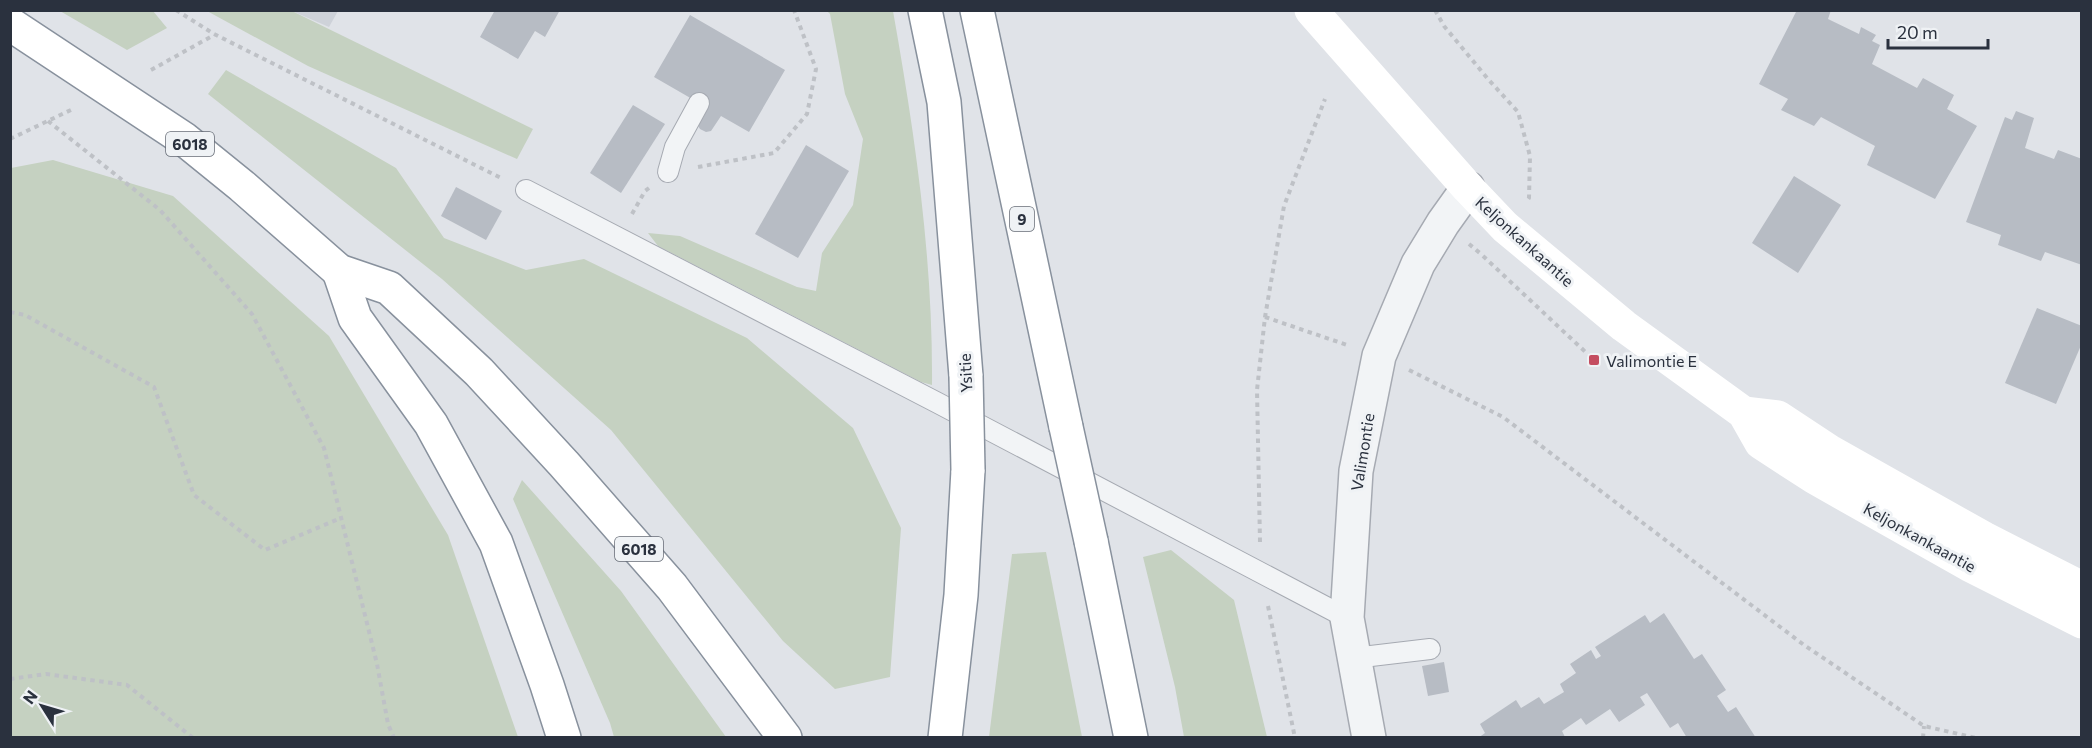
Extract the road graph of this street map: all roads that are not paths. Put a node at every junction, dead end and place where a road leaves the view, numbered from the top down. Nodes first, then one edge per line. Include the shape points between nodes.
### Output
1 (925, 10) edge
2 (977, 10) edge
3 (1311, 10) edge
4 (10, 24) edge
5 (699, 103) dead end
6 (668, 172) road end
7 (1468, 188) junction
8 (525, 190) road end
9 (339, 271) junction
10 (1744, 413) junction
11 (2082, 588) edge
12 (1347, 618) junction
13 (2081, 619) edge
14 (1430, 649) dead end
15 (1354, 658) junction
16 (564, 738) edge
17 (785, 738) edge
18 (945, 738) edge
19 (1131, 738) edge
20 (1369, 738) edge

1 - 18 main road, Ysitie, bridge via 944,102 966,376 968,470 961,595
2 - 19 main road, 9, bridge
3 - 7 main road, Keljonkankaantie
4 - 9 main road, 6018 via 183,139
5 - 6 lane via 675,147
7 - 10 main road, Keljonkankaantie via 1505,227 1624,326
7 - 12 street, Valimontie via 1418,264 1379,356 1356,471
8 - 12 lane
9 - 16 main road, 6018 via 355,318 431,424 496,543
9 - 17 main road, 6018 via 389,288 479,372 672,586
10 - 11 main road, Keljonkankaantie via 1778,417 1912,498
10 - 13 main road, Keljonkankaantie via 1761,443 1815,478 1969,565
12 - 15 street, Valimontie
14 - 15 lane
15 - 20 street, Valimontie

